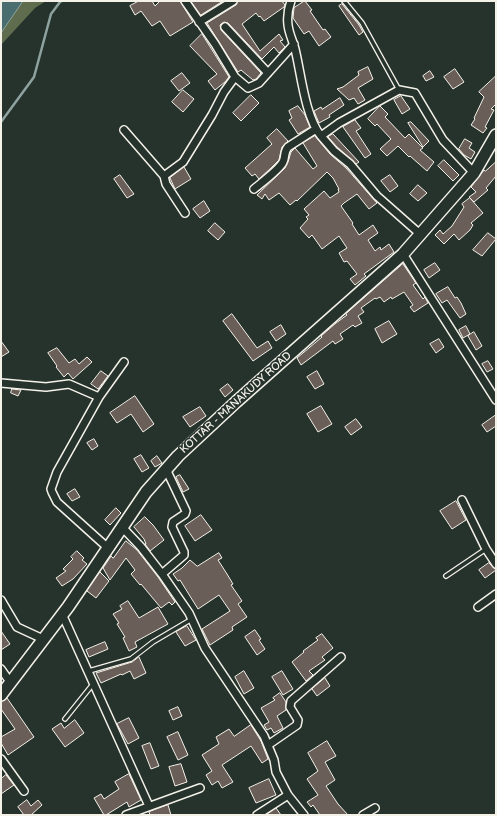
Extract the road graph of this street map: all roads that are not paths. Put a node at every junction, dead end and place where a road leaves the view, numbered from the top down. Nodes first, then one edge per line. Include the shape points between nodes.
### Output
1 (186, 1) edge
2 (233, 1) edge
3 (291, 1) edge
4 (344, 1) edge
5 (199, 22) junction
6 (224, 27) dead end
7 (294, 44) junction
8 (268, 72) junction
9 (235, 77) junction
10 (399, 90) junction
11 (316, 129) junction
12 (124, 130) dead end
13 (496, 135) edge
14 (321, 136) junction
15 (474, 173) junction
16 (164, 176) junction
17 (254, 189) dead end
18 (185, 213) dead end
19 (420, 234) junction
20 (403, 254) junction
21 (124, 362) dead end
22 (1, 382) edge
23 (99, 397) junction
24 (496, 400) edge
25 (166, 469) junction
26 (462, 500) dead end
27 (122, 527) junction
28 (108, 548) junction
29 (486, 549) junction
30 (496, 564) edge
31 (162, 574) junction
32 (446, 576) dead end
33 (496, 594) edge
34 (1, 600) edge
35 (478, 606) dead end
36 (62, 614) junction
37 (192, 619) junction
38 (43, 639) junction
39 (341, 656) dead end
40 (1, 669) edge
41 (89, 671) junction
42 (10, 682) junction
43 (94, 684) junction
44 (1, 695) edge
45 (65, 719) dead end
46 (268, 745) junction
47 (1, 759) edge
48 (200, 788) dead end
49 (24, 791) dead end
50 (288, 795) junction
51 (149, 806) junction
52 (375, 808) dead end
53 (126, 815) edge
54 (257, 815) edge
55 (304, 815) edge
56 (363, 815) edge

1 - 5 street
2 - 5 street
3 - 7 street via 288,8 288,24
4 - 10 lane via 362,23
5 - 9 street
6 - 8 street
7 - 8 street
7 - 11 street via 306,101
8 - 9 street via 259,83 248,88
9 - 16 street via 183,162
10 - 14 street via 339,123
10 - 15 street via 414,93 443,140
11 - 14 street
11 - 17 street via 288,147 280,166
12 - 16 street
13 - 15 main road, KOTTAR - MANAKUDY ROAD
14 - 19 street via 350,164 377,196
15 - 19 main road, KOTTAR - MANAKUDY ROAD
16 - 18 street via 166,184
19 - 20 main road, KOTTAR - MANAKUDY ROAD
20 - 24 street
20 - 25 main road, KOTTAR - MANAKUDY ROAD via 236,402
21 - 23 street
22 - 23 street via 46,386 69,384
23 - 28 street via 57,472 51,489 57,502
25 - 27 main road, KOTTAR - MANAKUDY ROAD via 146,492
25 - 31 street via 186,511 173,522 172,527 184,555
26 - 29 street
27 - 28 main road, KOTTAR - MANAKUDY ROAD
27 - 31 street
28 - 36 main road, KOTTAR - MANAKUDY ROAD
29 - 30 street
29 - 32 lane
31 - 37 street
33 - 35 street
34 - 38 street via 17,627
36 - 38 main road, KOTTAR - MANAKUDY ROAD
36 - 41 street
37 - 41 lane via 153,642 131,660
37 - 46 street via 205,648
38 - 42 main road, KOTTAR - MANAKUDY ROAD
39 - 46 street via 291,701 290,707 298,720 297,725
40 - 42 street
41 - 43 street
42 - 44 main road, KOTTAR - MANAKUDY ROAD
43 - 45 lane
43 - 51 street
46 - 50 street via 276,772
47 - 49 street
48 - 51 street
50 - 54 street
50 - 55 street
51 - 53 street
52 - 56 street

